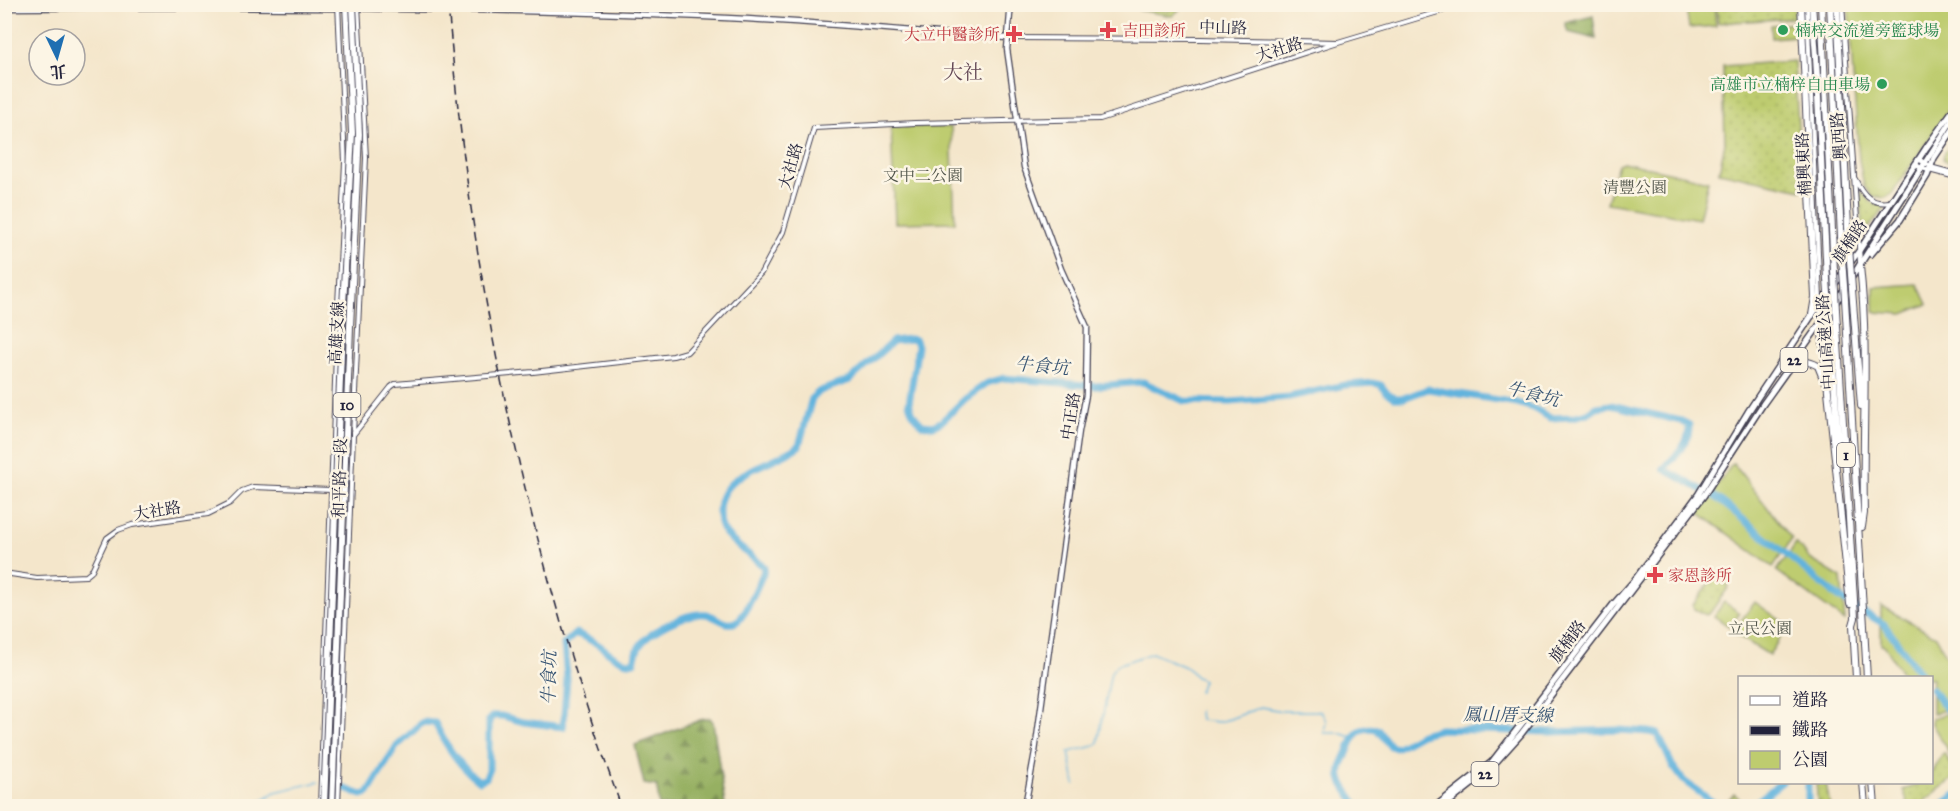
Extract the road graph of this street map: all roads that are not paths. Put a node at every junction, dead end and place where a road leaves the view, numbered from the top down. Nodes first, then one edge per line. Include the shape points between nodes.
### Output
1 (1013, 4) edge
2 (1465, 4) edge
3 (1801, 4) edge
4 (1807, 4) edge
5 (1812, 4) edge
6 (1821, 4) edge
7 (1830, 4) edge
8 (1837, 4) edge
9 (1842, 4) edge
10 (338, 5) edge
11 (352, 5) edge
12 (4, 8) edge
13 (1007, 38) junction
14 (1338, 42) junction
15 (362, 59) junction
16 (1956, 106) edge
17 (1956, 114) edge
18 (1018, 120) junction
19 (1956, 125) edge
20 (1920, 164) junction
21 (1930, 168) junction
22 (1854, 176) junction
23 (1956, 176) edge
24 (1891, 202) junction
25 (1844, 211) junction
26 (1859, 251) junction
27 (1860, 266) junction
28 (1820, 305) junction
29 (1812, 315) junction
30 (1821, 323) junction
31 (1787, 370) junction
32 (1864, 424) junction
33 (1833, 432) junction
34 (353, 435) junction
35 (1838, 480) junction
36 (1709, 483) junction
37 (331, 490) junction
38 (1860, 534) junction
39 (4, 573) edge
40 (328, 578) junction
41 (1852, 599) junction
42 (1856, 676) edge
43 (1867, 676) edge
44 (1518, 734) junction
45 (1863, 784) edge
46 (1873, 784) edge
47 (326, 807) edge
48 (338, 807) edge
49 (1025, 807) edge
50 (1436, 807) edge
51 (1444, 807) edge
52 (1865, 807) edge
53 (1875, 807) edge

1 - 13 main road, 中正路
2 - 14 street, 中山路
3 - 29 highway via 1815,297
4 - 28 street, 楠興東路
5 - 35 highway, bridge
6 - 41 highway, 中山高速公路 / 1, bridge
7 - 25 highway, 中山高速公路 / 1 via 1839,194
8 - 25 highway
9 - 22 street, 興西路
10 - 11 main road, 中山路
10 - 12 main road, 中山路
10 - 37 street, 和平路一段 via 345,150
11 - 13 main road, 中山路 via 728,18
11 - 15 street, 和平路一段
11 - 15 street via 351,47
11 - 47 highway, 高雄支線 / 10, bridge via 359,134
13 - 14 street, 中山路
13 - 18 main road, 中正路
14 - 18 street, 大社路 via 1100,119
15 - 34 street, 和平路一段 via 366,158
16 - 20 main road, 旗楠路 / 22
17 - 20 main road, 旗楠路 / 22
18 - 34 street, 大社路 via 814,128 783,232 761,273 687,352 544,371 395,384
18 - 49 main road, 中正路 via 1026,174 1087,327 1086,389
19 - 21 main road, 旗楠路 / 22
20 - 21 street
20 - 24 main road, 旗楠路 / 22
20 - 27 main road, 旗楠路 / 22
21 - 23 street
21 - 27 main road, 旗楠路 / 22 via 1900,220
22 - 24 street via 1870,200
22 - 26 street, 興西路
24 - 26 main road, 旗楠路 / 22
25 - 32 highway, bridge
25 - 38 highway, 中山高速公路 / 1, bridge via 1842,258
26 - 27 street, 興西路
26 - 28 main road, 旗楠路 / 22
27 - 30 main road, 旗楠路 / 22
27 - 32 highway
28 - 29 main road, 旗楠路 / 22
28 - 30 street, 楠興東路
29 - 36 main road, 旗楠路 / 22 via 1748,412
30 - 31 main road, 旗楠路 / 22
30 - 33 highway
31 - 33 highway via 1798,362 1818,366 1824,378
31 - 36 main road, 旗楠路 / 22
32 - 38 highway via 1864,513
33 - 35 highway
34 - 48 street, 和平路一段
35 - 41 highway
36 - 44 main road, 旗楠路 / 22 via 1613,604
37 - 39 street, 大社路 via 253,487 208,514 125,527 107,538 86,576 37,578
37 - 40 street, 和平路一段
38 - 43 highway, 中山高速公路 / 1
40 - 47 street, 和平路一段
40 - 47 street, 和平路一段 via 335,642
41 - 42 highway, 中山高速公路 / 1
44 - 50 main road, 22 via 1487,767
44 - 51 main road, 22 via 1486,773
45 - 52 highway
46 - 53 highway

